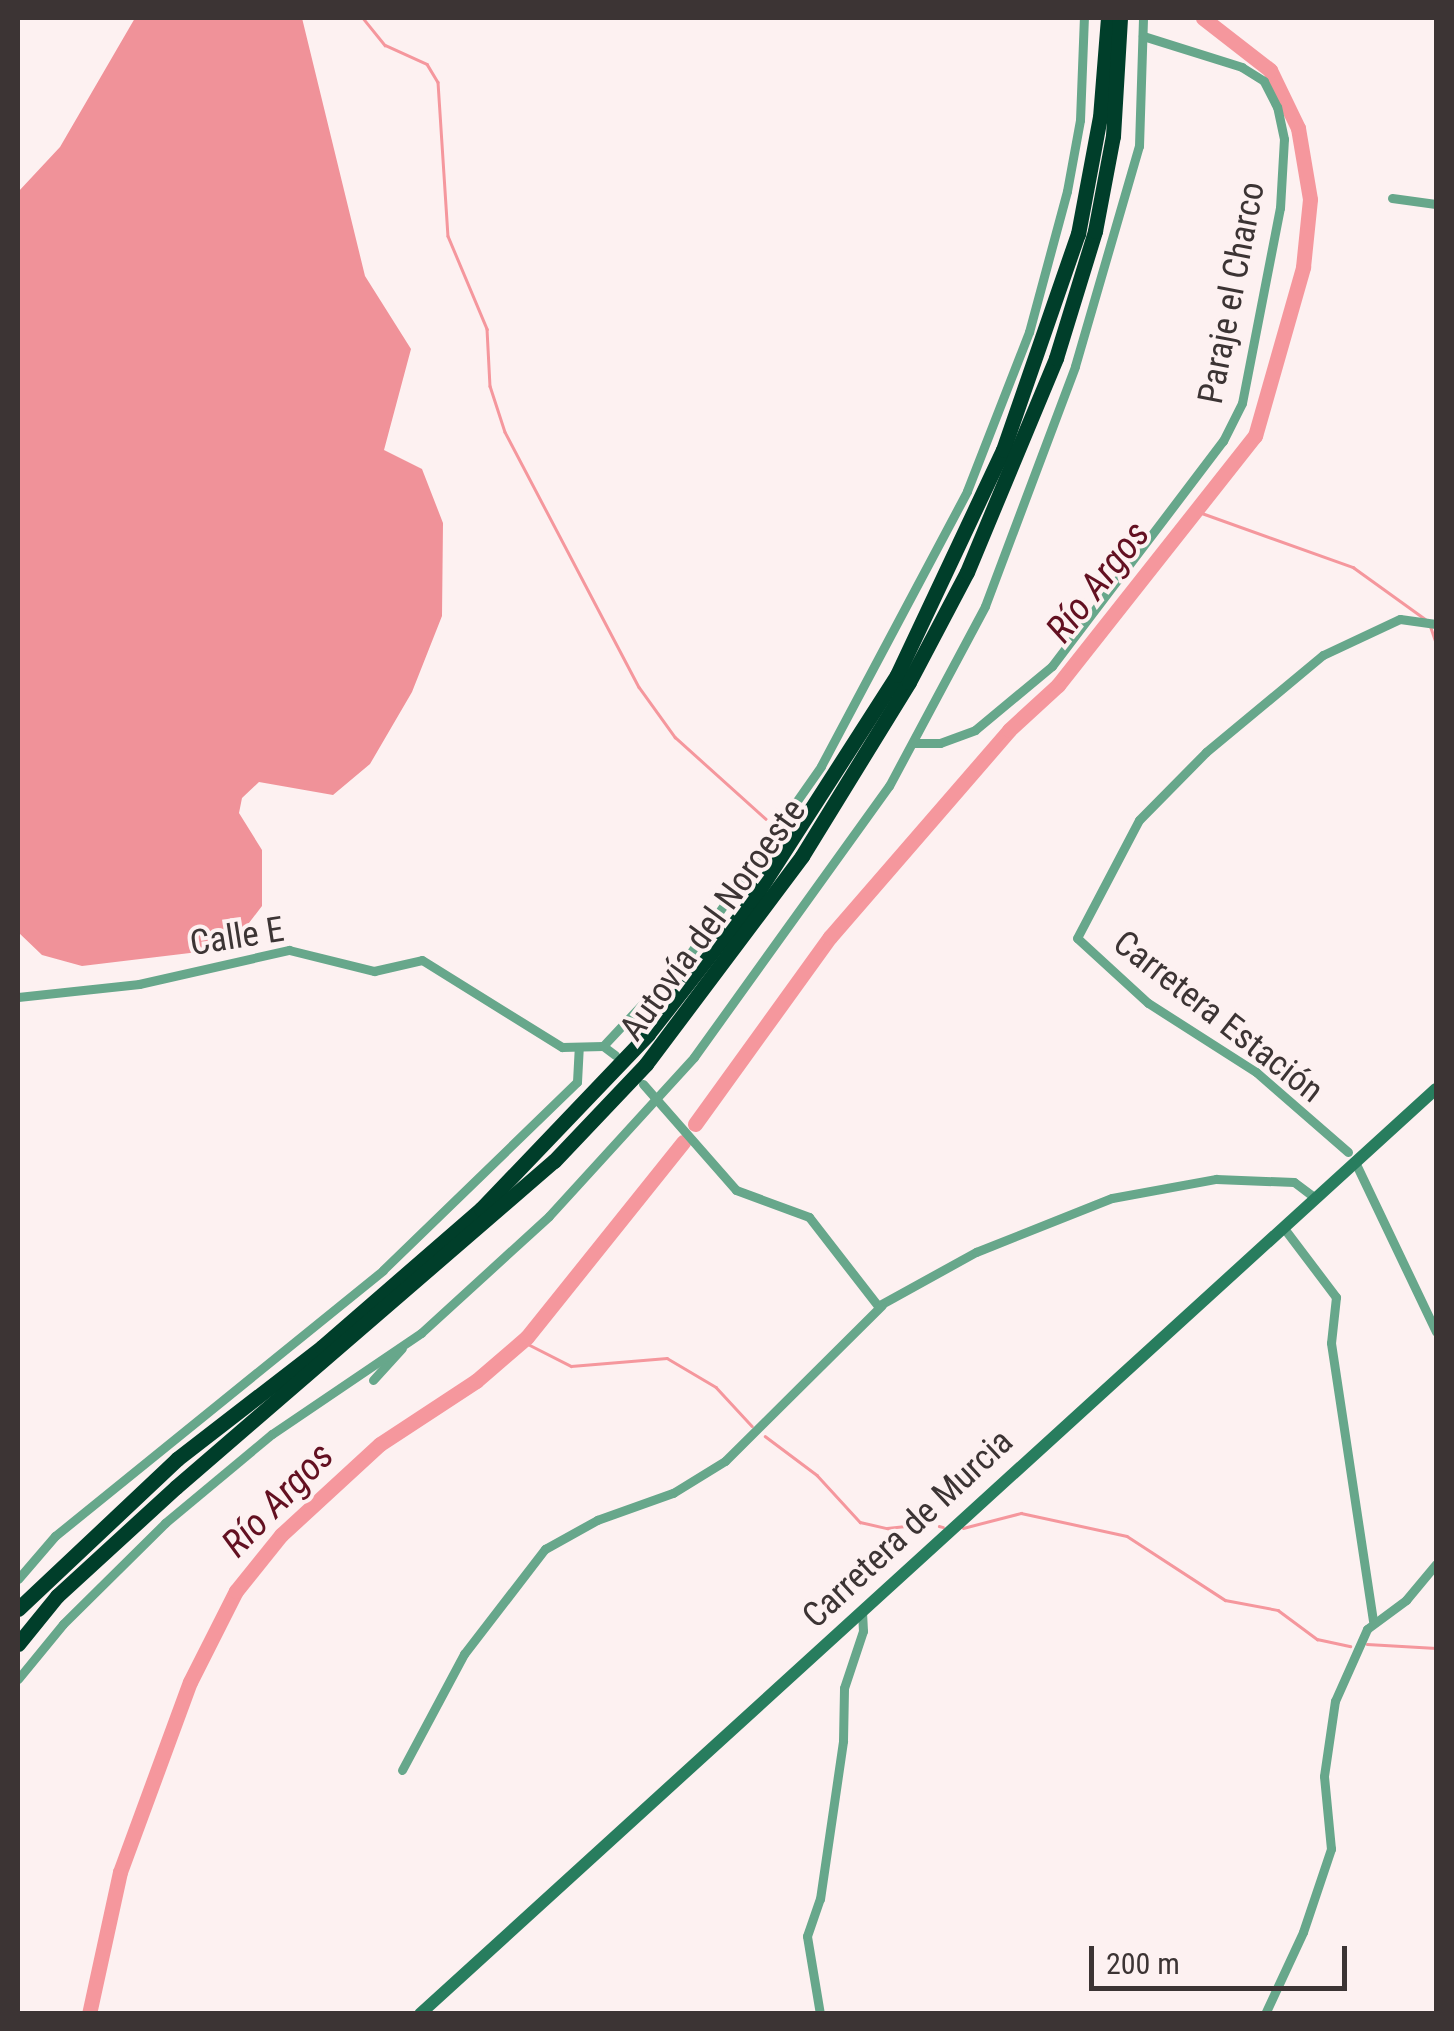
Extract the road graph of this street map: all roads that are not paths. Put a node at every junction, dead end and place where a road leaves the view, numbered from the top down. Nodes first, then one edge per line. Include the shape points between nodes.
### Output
1 (1084, 18) edge
2 (1108, 18) edge
3 (1120, 18) edge
4 (1143, 18) edge
5 (1142, 36) junction
6 (1392, 198) dead end
7 (1436, 204) edge
8 (1436, 624) edge
9 (915, 742) junction
10 (18, 997) edge
11 (579, 1046) junction
12 (603, 1046) junction
13 (615, 1055) dead end
14 (644, 1084) dead end
15 (1436, 1089) edge
16 (659, 1098) junction
17 (1351, 1157) junction
18 (1315, 1198) junction
19 (1283, 1227) junction
20 (882, 1306) junction
21 (1436, 1332) edge
22 (407, 1342) junction
23 (373, 1380) dead end
24 (1436, 1564) edge
25 (18, 1579) edge
26 (18, 1608) edge
27 (862, 1611) junction
28 (1374, 1621) junction
29 (18, 1644) edge
30 (18, 1679) edge
31 (402, 1770) dead end
32 (420, 2014) edge
33 (820, 2014) edge
34 (1265, 2014) edge

1 - 12 street via 1080,120 1067,190 1029,332 966,490 821,766 692,952
2 - 26 highway, Autovía del Noroeste via 1100,117 1078,234 1003,450 897,675 752,901 648,1034 481,1209 177,1459
3 - 29 highway, Autovía del Noroeste via 1113,136 1095,231 1056,358 967,572 802,856 658,1049 554,1161 176,1487 57,1596
4 - 5 street
5 - 9 street via 1140,146 1075,366 985,606
5 - 9 street, Paraje el Charco via 1242,66 1264,82 1278,107 1284,139 1280,208 1242,403 1223,441 1038,680 975,730 940,743
6 - 7 street
8 - 17 street, Carretera Estación via 1400,619 1323,655 1206,752 1138,820 1077,938 1148,1004 1256,1072
9 - 16 street via 731,1010
10 - 11 street, Calle E via 139,984 288,950 374,972 422,960 562,1047
11 - 12 street, Calle E
11 - 25 street via 577,1082 383,1270 55,1536
12 - 13 street
14 - 16 street
15 - 17 main road, Carretera de Murcia
16 - 20 street via 736,1190 809,1217 867,1299
16 - 22 street via 510,1253
17 - 18 main road, Carretera de Murcia
17 - 21 street
18 - 19 main road, Carretera de Murcia
18 - 20 street via 1294,1182 1216,1179 1112,1198 976,1252
19 - 27 main road, Carretera de Murcia
19 - 28 street via 1336,1297 1332,1342
20 - 31 street via 725,1461 672,1493 597,1520 545,1548 464,1654
22 - 23 street
22 - 30 street via 272,1434 165,1523
24 - 28 street via 1406,1600
27 - 32 main road, Carretera de Murcia
27 - 33 street via 863,1632 844,1688 843,1741 820,1898 807,1936
28 - 34 street via 1332,1711 1324,1790 1329,1857

